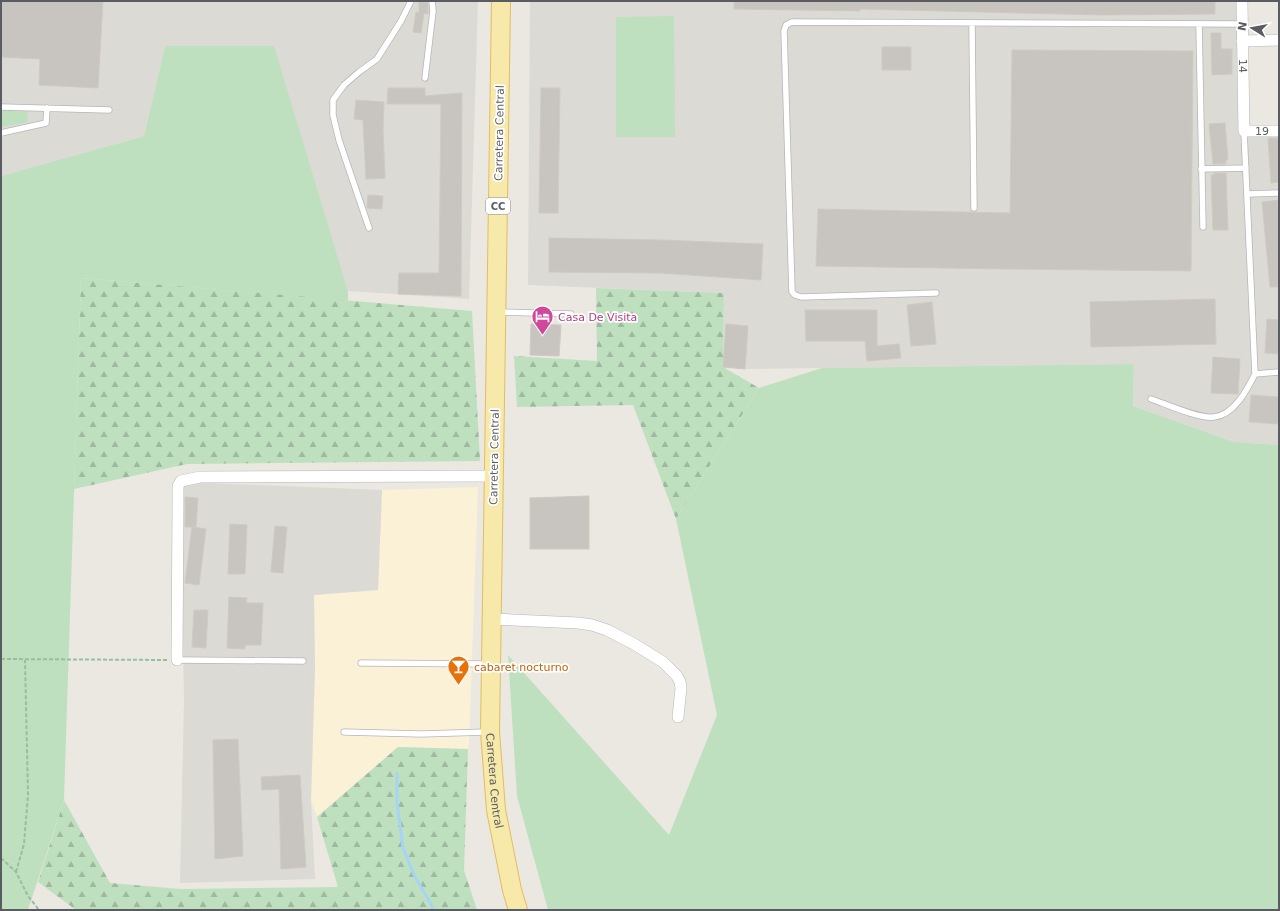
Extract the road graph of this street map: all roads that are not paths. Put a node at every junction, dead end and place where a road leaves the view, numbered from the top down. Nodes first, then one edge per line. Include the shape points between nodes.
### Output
1 (411, 1) edge
2 (432, 1) edge
3 (501, 1) edge
4 (1242, 1) edge
5 (972, 23) junction
6 (1198, 24) junction
7 (1242, 24) junction
8 (1279, 40) edge
9 (1242, 41) junction
10 (425, 78) dead end
11 (1, 107) edge
12 (47, 108) junction
13 (109, 110) dead end
14 (1244, 131) junction
15 (1279, 131) edge
16 (1, 133) edge
17 (1246, 168) junction
18 (1201, 169) junction
19 (1279, 193) edge
20 (1247, 194) junction
21 (974, 208) dead end
22 (1203, 227) dead end
23 (369, 228) dead end
24 (936, 293) dead end
25 (496, 312) junction
26 (571, 314) dead end
27 (1279, 372) edge
28 (1255, 374) junction
29 (1151, 399) dead end
30 (494, 476) junction
31 (492, 619) junction
32 (177, 660) joint
33 (303, 661) dead end
34 (361, 663) dead end
35 (491, 664) junction
36 (678, 717) dead end
37 (344, 732) dead end
38 (490, 732) junction
39 (518, 910) edge

1 - 23 lane via 377,59 359,72 333,100 338,140
2 - 10 lane
3 - 25 main road, Carretera Central / CC
4 - 7 street, 14
5 - 6 lane
5 - 21 lane
5 - 24 lane via 792,22 784,31 792,292 801,297
6 - 7 lane
6 - 18 lane
7 - 9 street, 14
8 - 9 street
9 - 14 street, 14
11 - 12 lane
12 - 13 lane
12 - 16 lane via 46,123
14 - 15 street, 19
14 - 17 lane
17 - 18 lane
17 - 20 lane
18 - 22 lane
19 - 20 lane
20 - 28 lane
25 - 26 lane
25 - 30 main road, Carretera Central / CC
27 - 28 lane
28 - 29 lane via 1235,405 1215,417 1203,417
30 - 31 main road, Carretera Central / CC
30 - 32 street via 200,477 181,481 178,486
31 - 35 main road, Carretera Central / CC
31 - 36 street via 578,623 614,633 663,662 677,676 681,688
32 - 33 lane
34 - 35 lane
35 - 38 main road, Carretera Central / CC
37 - 38 lane
38 - 39 main road, Carretera Central / CC via 496,810

